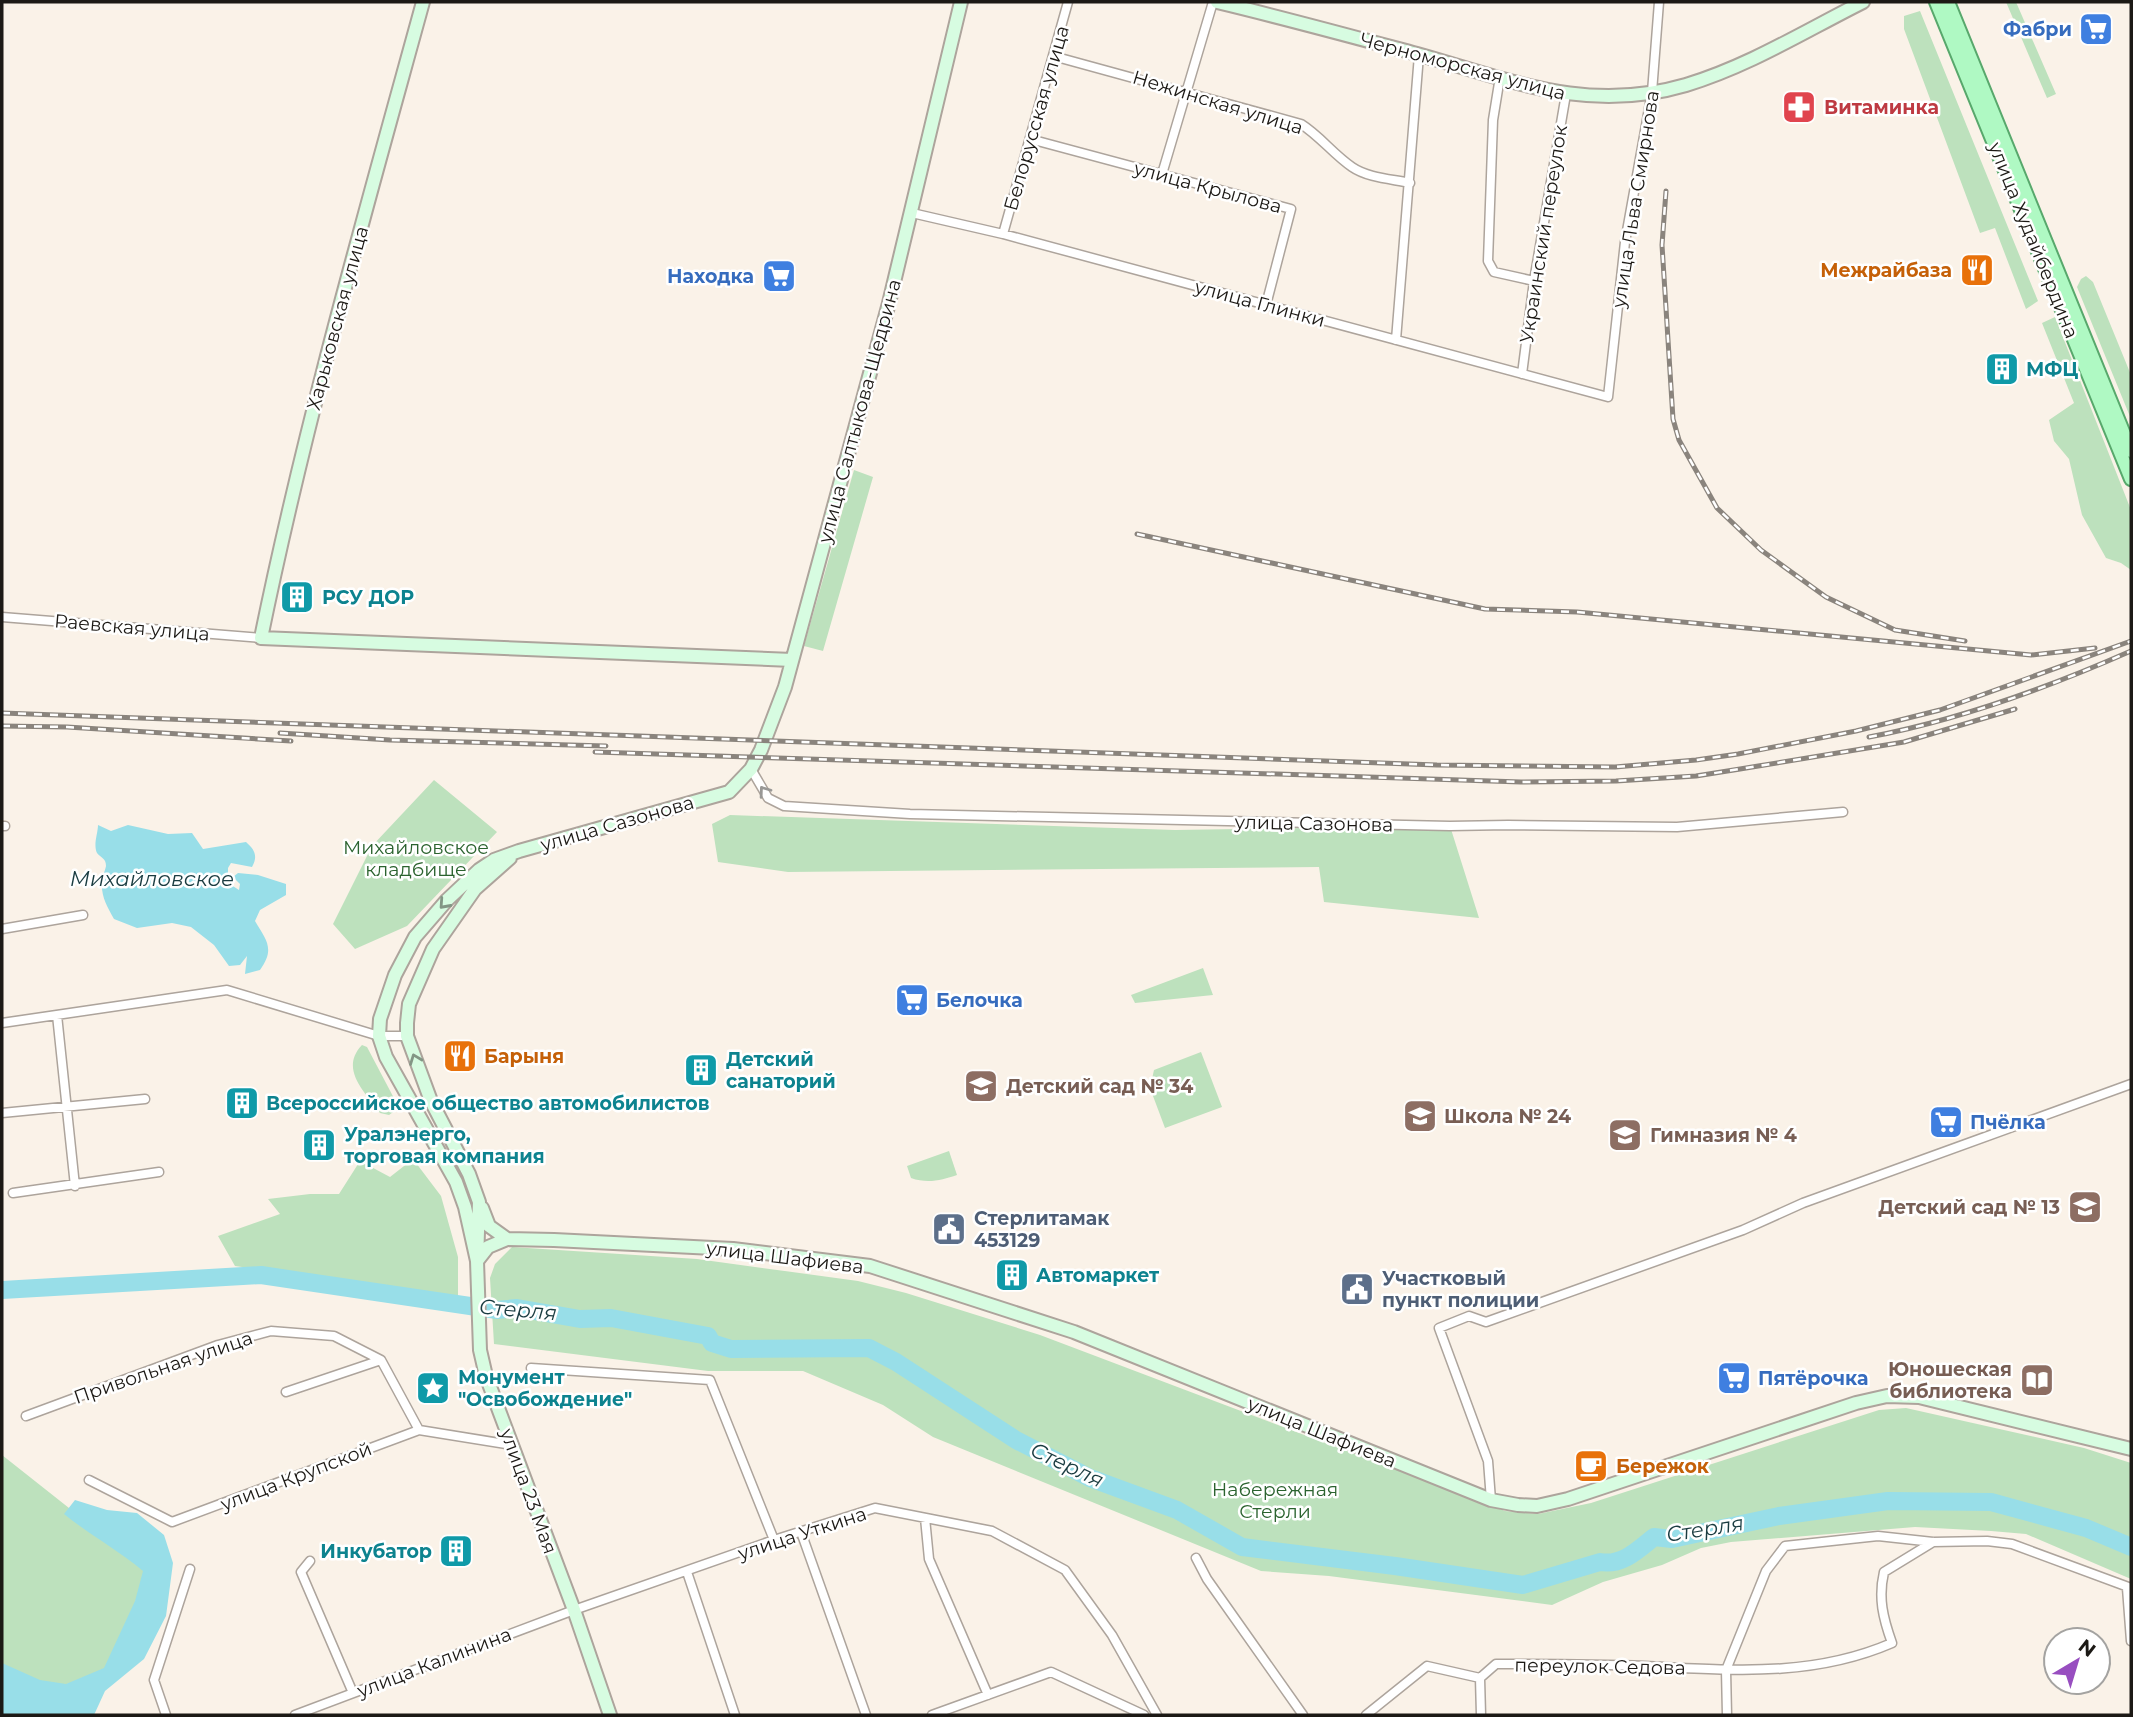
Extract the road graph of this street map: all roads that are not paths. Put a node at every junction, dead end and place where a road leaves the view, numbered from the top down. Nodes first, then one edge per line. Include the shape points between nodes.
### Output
1 (423, 2) edge
2 (961, 2) edge
3 (1068, 2) edge
4 (1215, 2) edge
5 (1659, 2) edge
6 (1863, 2) edge
7 (1936, 2) edge
8 (1948, 2) edge
9 (1419, 55) junction
10 (1053, 56) junction
11 (1500, 77) junction
12 (1187, 91) junction
13 (1651, 92) junction
14 (1566, 94) junction
15 (1030, 139) junction
16 (1162, 174) junction
17 (1410, 183) junction
18 (912, 212) junction
19 (1003, 234) junction
20 (1534, 281) junction
21 (1266, 305) junction
22 (1396, 340) junction
23 (1522, 374) junction
24 (1608, 397) joint
25 (2131, 451) edge
26 (2131, 479) edge
27 (2, 617) edge
28 (261, 638) junction
29 (792, 660) junction
30 (751, 769) junction
31 (715, 796) joint
32 (1843, 812) dead end
33 (519, 851) junction
34 (83, 915) dead end
35 (2, 929) edge
36 (57, 1015) junction
37 (2, 1023) edge
38 (379, 1036) junction
39 (407, 1036) junction
40 (2131, 1084) edge
41 (145, 1099) dead end
42 (66, 1106) junction
43 (2, 1113) edge
44 (159, 1172) dead end
45 (469, 1174) junction
46 (456, 1182) junction
47 (75, 1186) junction
48 (13, 1193) dead end
49 (479, 1202) junction
50 (507, 1239) junction
51 (477, 1261) junction
52 (381, 1360) junction
53 (531, 1368) dead end
54 (286, 1392) dead end
55 (26, 1416) dead end
56 (419, 1430) junction
57 (512, 1445) junction
58 (2131, 1448) edge
59 (89, 1480) dead end
60 (1491, 1500) junction
61 (925, 1518) junction
62 (801, 1532) junction
63 (774, 1540) junction
64 (1933, 1542) junction
65 (1196, 1558) dead end
66 (310, 1561) dead end
67 (190, 1569) dead end
68 (687, 1572) junction
69 (2129, 1588) edge
70 (574, 1610) junction
71 (2131, 1641) edge
72 (1726, 1670) junction
73 (1480, 1678) junction
74 (354, 1693) junction
75 (988, 1695) junction
76 (166, 1715) edge
77 (295, 1715) edge
78 (610, 1715) edge
79 (735, 1715) edge
80 (866, 1715) edge
81 (932, 1715) edge
82 (1144, 1715) edge
83 (1157, 1715) edge
84 (1303, 1715) edge
85 (1366, 1715) edge
86 (1482, 1715) edge
87 (1727, 1715) edge

1 - 28 main road, Харьковская улица via 334,326 287,511
2 - 18 main road, улица Салтыкова-Щедрина
3 - 10 street, Белорусская улица
4 - 9 main road, Черноморская улица
4 - 12 street
5 - 13 street, улица Льва Смирнова
6 - 13 main road, Черноморская улица via 1734,68
7 - 26 main road, улица Худайбердина
8 - 25 main road, улица Худайбердина
9 - 11 main road, Черноморская улица
9 - 17 street
10 - 12 street, Нежинская улица
10 - 15 street, Белорусская улица
11 - 14 main road, Черноморская улица
11 - 20 street via 1493,120 1488,261 1494,272
12 - 16 street
12 - 17 street, Нежинская улица via 1301,124 1351,167
13 - 14 main road, Черноморская улица via 1602,97
13 - 24 street, улица Льва Смирнова via 1625,242
14 - 20 street, Украинский переулок
15 - 16 street, улица Крылова
15 - 19 street, Белорусская улица
16 - 21 street, улица Крылова via 1291,209
17 - 22 street
18 - 19 street, улица Глинки
18 - 29 main road, улица Салтыкова-Щедрина
19 - 21 street, улица Глинки
20 - 23 street, Украинский переулок
21 - 22 street, улица Глинки
22 - 23 street, улица Глинки
23 - 24 street, улица Глинки
27 - 28 street, Раевская улица
28 - 29 main road
29 - 30 main road, улица Салтыкова-Щедрина
30 - 31 main road, улица Салтыкова-Щедрина via 729,792
32 -> 30 street, улица Сазонова via 1677,828 910,814 784,806 768,798
31 - 33 main road, улица Сазонова
33 -> 38 main road, улица Сазонова via 479,870 415,937 395,975
33 - 39 main road, улица Сазонова via 475,890 433,949 409,1004
34 - 35 street
36 - 37 street
36 - 38 street via 227,990
36 - 42 street
38 - 39 street
38 - 46 main road via 400,1085
45 -> 39 main road, улица Сазонова via 431,1101
40 - 60 street via 1486,1322 1469,1317 1438,1328 1488,1461
41 - 42 street
42 - 43 street
42 - 47 street
44 - 47 street
45 - 46 main road
45 - 49 main road, улица Сазонова
46 - 51 main road
47 - 48 street
49 - 50 main road via 489,1226
49 - 51 main road, улица Сазонова
50 - 51 main road via 488,1247
50 - 60 main road, улица Шафиева via 733,1249 870,1266 1084,1336
51 - 57 main road, улица 23 Мая via 480,1350
52 - 54 street
52 - 55 street, Привольная улица via 334,1336 271,1331 218,1345
52 - 56 street
53 - 63 street via 710,1380
56 - 57 street, улица Крупской
56 - 59 street, улица Крупской via 172,1522
57 - 70 main road, улица 23 Мая
58 - 60 main road, улица Шафиева via 1919,1396 1887,1396 1567,1499 1537,1506
61 - 62 street, улица Уткина via 875,1508
61 - 75 street via 929,1559
61 - 83 street, улица Уткина via 992,1531 1065,1570 1112,1635
62 - 63 street, улица Уткина
62 - 80 street
63 - 68 street, улица Уткина
64 - 69 street via 2012,1544
64 - 72 street via 1878,1536 1785,1546 1766,1571
64 - 72 street, переулок Седова via 1884,1572 1882,1615 1892,1643 1861,1656 1793,1669
65 - 84 street
66 - 74 street via 301,1572
67 - 76 street via 155,1680
68 - 70 street, улица Уткина
68 - 79 street
69 - 71 street
70 - 74 street, улица Калинина
70 - 78 main road, улица 23 Мая
72 - 73 street, переулок Седова via 1496,1664
72 - 87 street
73 - 85 street via 1427,1666
73 - 86 street
74 - 77 street, улица Калинина
75 - 81 street
75 - 82 street via 1051,1672

